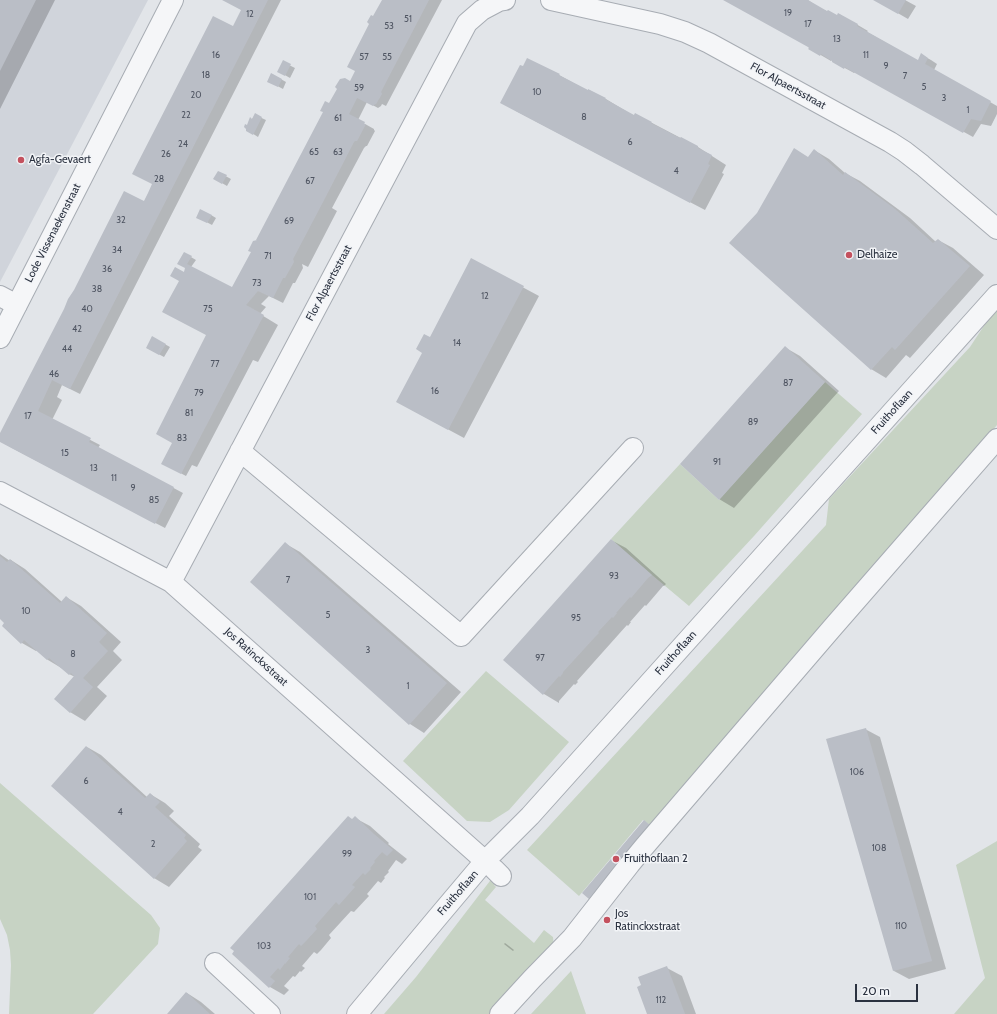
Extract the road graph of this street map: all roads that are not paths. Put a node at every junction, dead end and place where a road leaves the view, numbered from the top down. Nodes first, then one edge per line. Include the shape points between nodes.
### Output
1 (173, 0) edge
2 (505, 0) edge
3 (551, 0) edge
4 (997, 229) edge
5 (997, 295) edge
6 (8, 301) edge
7 (0, 338) edge
8 (997, 439) edge
9 (633, 448) dead end
10 (240, 451) junction
11 (0, 492) edge
12 (171, 582) junction
13 (494, 869) junction
14 (215, 963) dead end
15 (270, 1014) edge
16 (357, 1014) edge
17 (500, 1014) edge

1 - 6 street, Lode Vissenaekenstraat
2 - 10 street, Flor Alpaertsstraat via 482,10 467,23
3 - 4 street, Flor Alpaertsstraat via 660,24 709,43 904,151
5 - 13 street, Fruithoflaan via 530,816
6 - 7 street, Lode Vissenaekenstraat
8 - 17 street via 644,847 572,938
9 - 10 street via 461,636
10 - 12 street, Flor Alpaertsstraat
11 - 12 street, Jos Ratinckxstraat
12 - 13 street, Jos Ratinckxstraat
13 - 16 street, Fruithoflaan via 437,918
14 - 15 street

